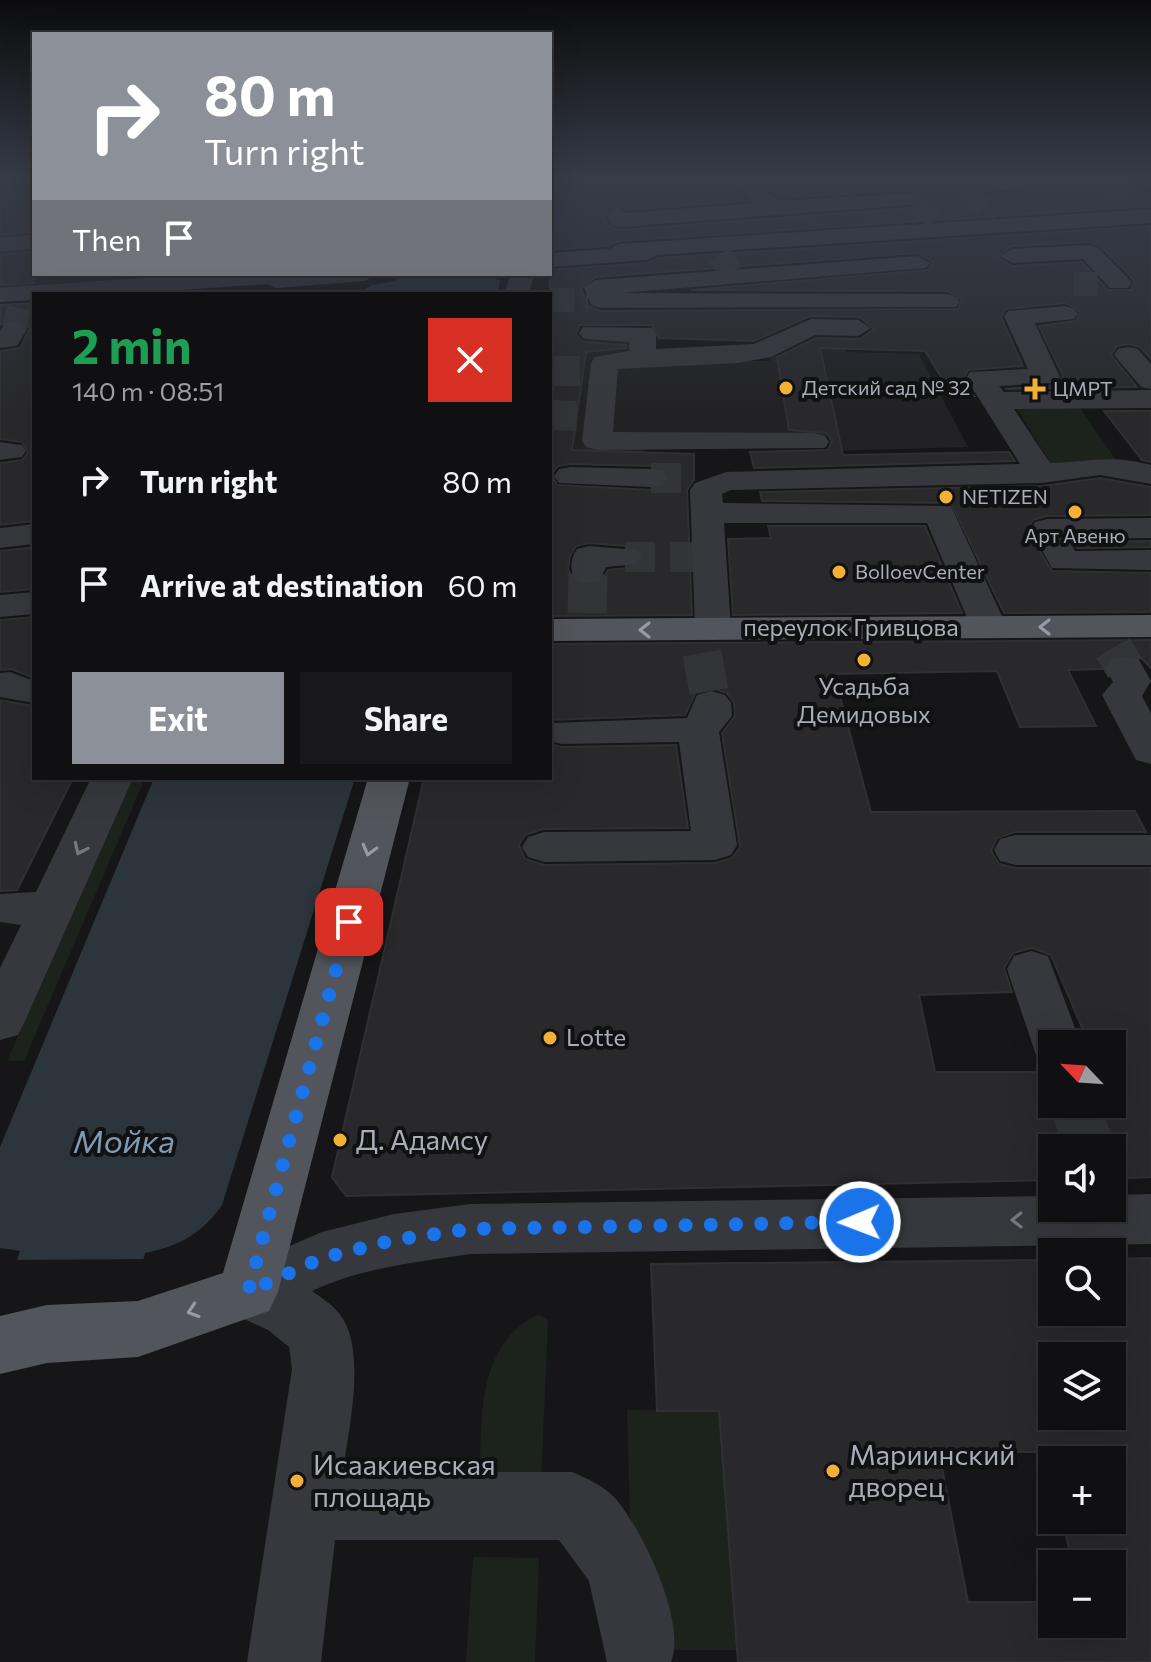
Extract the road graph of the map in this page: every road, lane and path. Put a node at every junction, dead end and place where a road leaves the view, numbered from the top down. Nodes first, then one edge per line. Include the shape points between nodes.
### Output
1 (798, 257) edge
2 (1030, 257) edge
3 (1093, 257) edge
4 (552, 258) edge
5 (725, 263) junction
6 (288, 276) edge
7 (1050, 276) tunnel mouth
8 (347, 279) edge
9 (1121, 286) dead end
10 (129, 292) edge
11 (151, 292) edge
12 (1060, 309) tunnel mouth
13 (885, 328) dead end
14 (592, 333) tunnel mouth
15 (1128, 355) dead end
16 (642, 357) junction
17 (1151, 381) edge
18 (1151, 399) edge
19 (994, 400) junction
20 (1098, 419) junction
21 (814, 442) dead end
22 (1142, 471) edge
23 (1042, 474) junction
24 (570, 476) dead end
25 (651, 478) tunnel mouth
26 (705, 492) junction
27 (1151, 528) edge
28 (32, 534) edge
29 (0, 538) edge
30 (625, 557) tunnel mouth
31 (1151, 560) edge
32 (588, 573) dead end
33 (32, 603) edge
34 (0, 606) edge
35 (574, 624) edge
36 (1151, 626) edge
37 (989, 627) junction
38 (705, 637) junction
39 (1113, 648) junction
40 (561, 732) dead end
41 (1151, 751) edge
42 (111, 780) edge
43 (388, 780) edge
44 (544, 847) dead end
45 (1016, 850) dead end
46 (1151, 850) edge
47 (1031, 969) dead end
48 (0, 1021) edge
49 (1051, 1030) edge
50 (1038, 1217) edge
51 (248, 1292) junction
52 (16, 1333) edge
53 (305, 1506) junction
54 (639, 1650) dead end
55 (284, 1662) edge

1 - 5 street
2 - 7 street
3 - 9 street
4 - 5 street
5 - 5 street via 596,287 594,300 950,314 929,262
6 - 11 street
8 - 10 street
12 - 19 street via 1017,316 1030,332 1046,377 980,378
13 - 16 street via 811,327 761,351
14 - 16 street via 643,334
15 - 17 street
16 - 21 street via 605,363 591,393 597,441
18 - 20 street
19 - 20 street
19 - 23 street
20 - 22 street
22 - 23 street via 1080,468
23 - 26 street via 726,481
24 - 25 street
26 - 37 street via 939,513
26 - 38 street
27 - 31 street via 1047,529 1064,561
28 - 29 street
30 - 32 street via 589,556
33 - 34 street
38 -> 35 main road, переулок Гривцова
36 - 39 main road, переулок Гривцова
37 - 38 main road, переулок Гривцова
39 -> 37 main road, переулок Гривцова
39 - 41 street via 1133,683 1122,695
40 - 44 street via 704,717 715,845
42 -> 48 street via 30,908
43 -> 51 main road
45 - 46 street
47 - 49 street
50 -> 51 street via 470,1229 322,1258
51 -> 52 main road via 128,1330
51 - 53 street via 290,1310 317,1332 324,1369
53 - 54 street via 572,1506 586,1516 625,1579 635,1606
53 - 55 street

